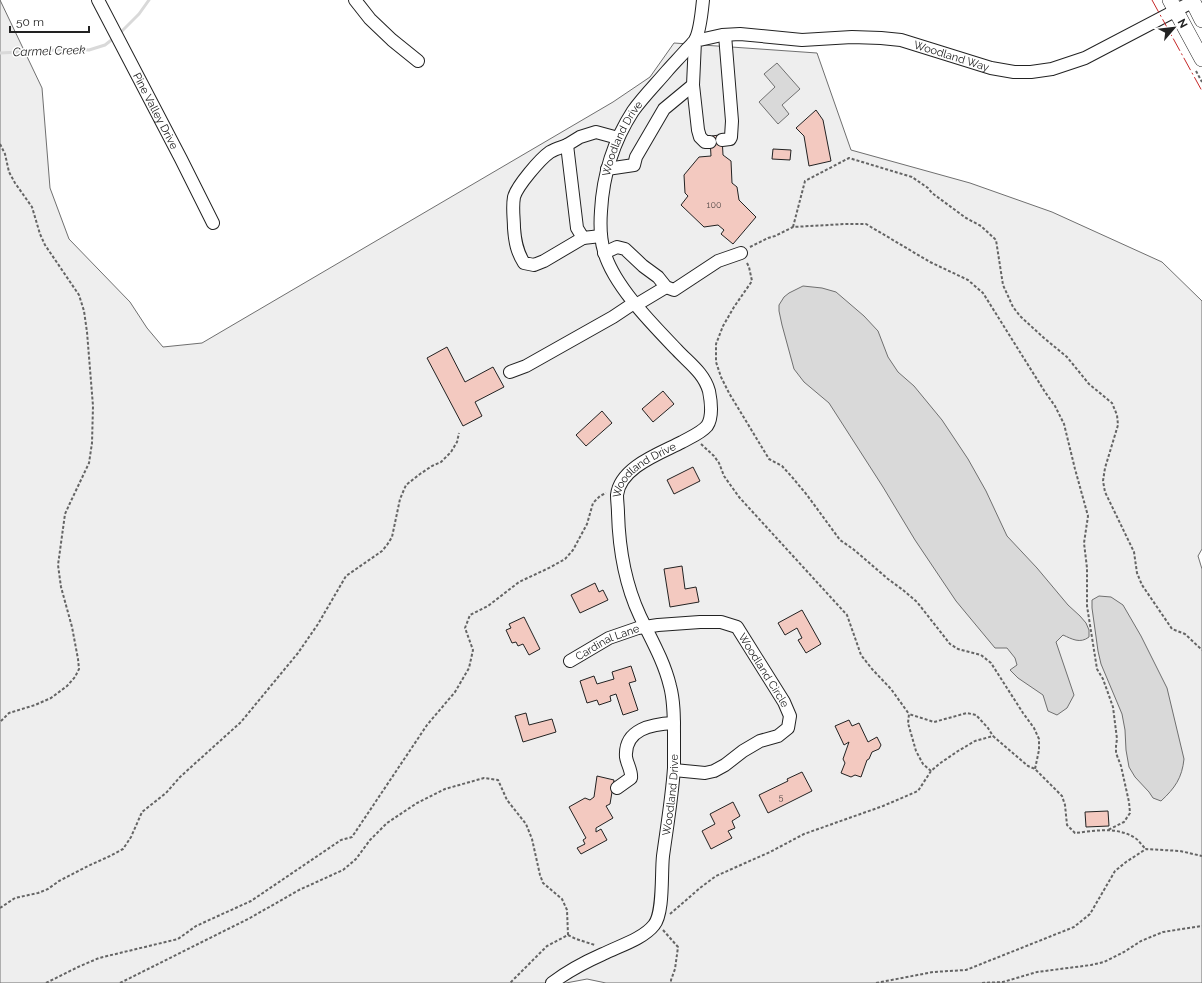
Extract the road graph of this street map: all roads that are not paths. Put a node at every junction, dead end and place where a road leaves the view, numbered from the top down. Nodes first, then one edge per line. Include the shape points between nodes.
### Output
1 (98, 0) edge
2 (355, 0) edge
3 (703, 0) edge
4 (1192, 1) edge
5 (1173, 5) edge
6 (1202, 20) edge
7 (725, 35) junction
8 (695, 41) junction
9 (1202, 59) edge
10 (418, 61) dead end
11 (693, 85) junction
12 (618, 138) junction
13 (722, 140) dead end
14 (710, 142) dead end
15 (567, 145) junction
16 (607, 169) junction
17 (213, 223) dead end
18 (601, 236) junction
19 (583, 238) junction
20 (604, 253) junction
21 (741, 253) road end
22 (666, 287) junction
23 (635, 304) junction
24 (510, 372) dead end
25 (646, 627) junction
26 (570, 661) dead end
27 (674, 723) junction
28 (674, 770) junction
29 (617, 788) dead end
30 (552, 983) edge

1 - 17 street, Pine Valley Drive
2 - 10 street via 370,19
3 - 8 street
4 - 5 street, Woodland Way
4 - 6 main road
5 - 7 street, Woodland Way via 1085,58 1052,69 1031,72 991,68 901,40 802,40
5 - 9 main road
7 - 8 street, Woodland Way
7 - 13 street via 731,137
8 - 11 street
8 - 12 street, Woodland Drive via 635,109
11 - 14 street via 700,137 704,142
11 - 16 street via 664,108 634,165
12 - 15 street via 596,132
12 - 16 street, Woodland Drive
15 - 19 street via 577,228
15 - 19 street via 551,151 519,186 513,210 518,254 524,263 534,265 544,262
16 - 18 street, Woodland Drive via 603,187
18 - 19 street
18 - 20 street, Woodland Drive
20 - 22 street via 617,247 625,249
20 - 23 street, Woodland Drive via 617,279
21 - 22 street via 718,261 674,290
22 - 23 street
23 - 24 street via 526,366
23 - 25 street, Woodland Drive via 696,369 705,381 710,403 708,425 699,433 644,461 630,471 617,493 622,557 630,590
25 - 26 street, Cardinal Lane via 609,638
25 - 27 street, Woodland Drive via 658,650 671,687
25 - 28 street, Woodland Circle via 700,622 721,622 738,627 790,716 788,728 778,736 743,751 714,771 705,773
27 - 28 street, Woodland Drive
27 - 29 street via 643,729 630,738 626,752 631,778
28 - 30 street, Woodland Drive via 658,920 648,932 576,967

